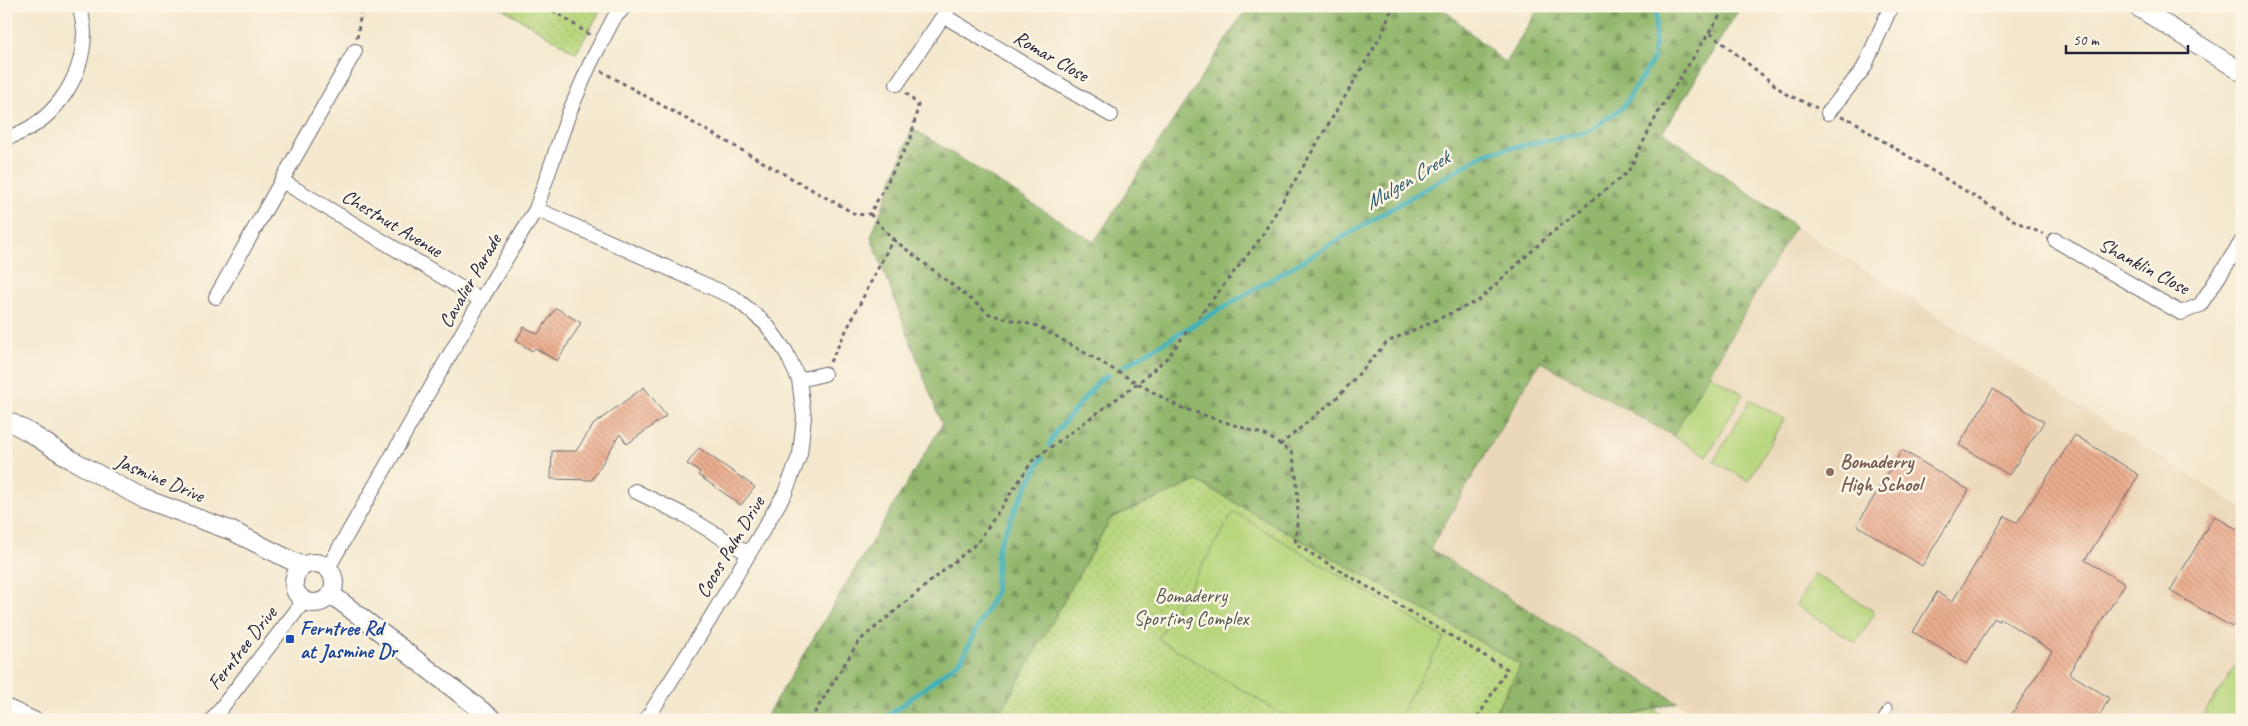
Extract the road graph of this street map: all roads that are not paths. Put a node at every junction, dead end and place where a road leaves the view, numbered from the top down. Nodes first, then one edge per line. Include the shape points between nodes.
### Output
1 (80, 6) edge
2 (625, 6) edge
3 (1891, 6) edge
4 (2136, 6) edge
5 (947, 11) edge
6 (355, 51) road end
7 (2242, 72) edge
8 (897, 84) road end
9 (1828, 113) road end
10 (1111, 115) dead end
11 (6, 138) edge
12 (282, 181) junction
13 (536, 209) junction
14 (2055, 240) road end
15 (2242, 241) edge
16 (216, 297) dead end
17 (481, 300) junction
18 (824, 374) road end
19 (799, 380) junction
20 (6, 420) edge
21 (635, 491) dead end
22 (749, 554) junction
23 (302, 566) junction
24 (328, 568) junction
25 (331, 594) junction
26 (304, 601) junction
27 (6, 706) edge
28 (1888, 708) dead end
29 (36, 720) edge
30 (212, 720) edge
31 (494, 720) edge
32 (646, 720) edge
33 (1881, 720) edge

1 - 11 street via 84,32 80,63 65,96 40,123
2 - 13 street, Cavalier Parade via 614,18 590,64 569,113
3 - 9 street via 1864,68
4 - 7 street
5 - 8 street
5 - 10 street, Romar Close
6 - 12 street
12 - 16 street
12 - 17 street, Chestnut Avenue
13 - 17 street, Cavalier Parade
13 - 19 street, Cocos Palm Drive via 735,298 766,324 786,352
14 - 15 street, Shanklin Close via 2181,314 2200,305
17 - 24 street, Cavalier Parade
18 - 19 street
19 - 22 street, Cocos Palm Drive via 804,417 800,454 785,493
20 - 23 street, Jasmine Drive via 142,498 232,531
21 - 22 street via 684,515
22 - 32 street, Cocos Palm Drive
23 - 24 street via 316,562
23 - 26 street via 294,577 294,584 298,596
24 - 25 street via 334,584
25 - 26 street via 322,602
25 - 31 street
26 - 30 street, Ferntree Drive
27 - 29 street
28 - 33 lane

